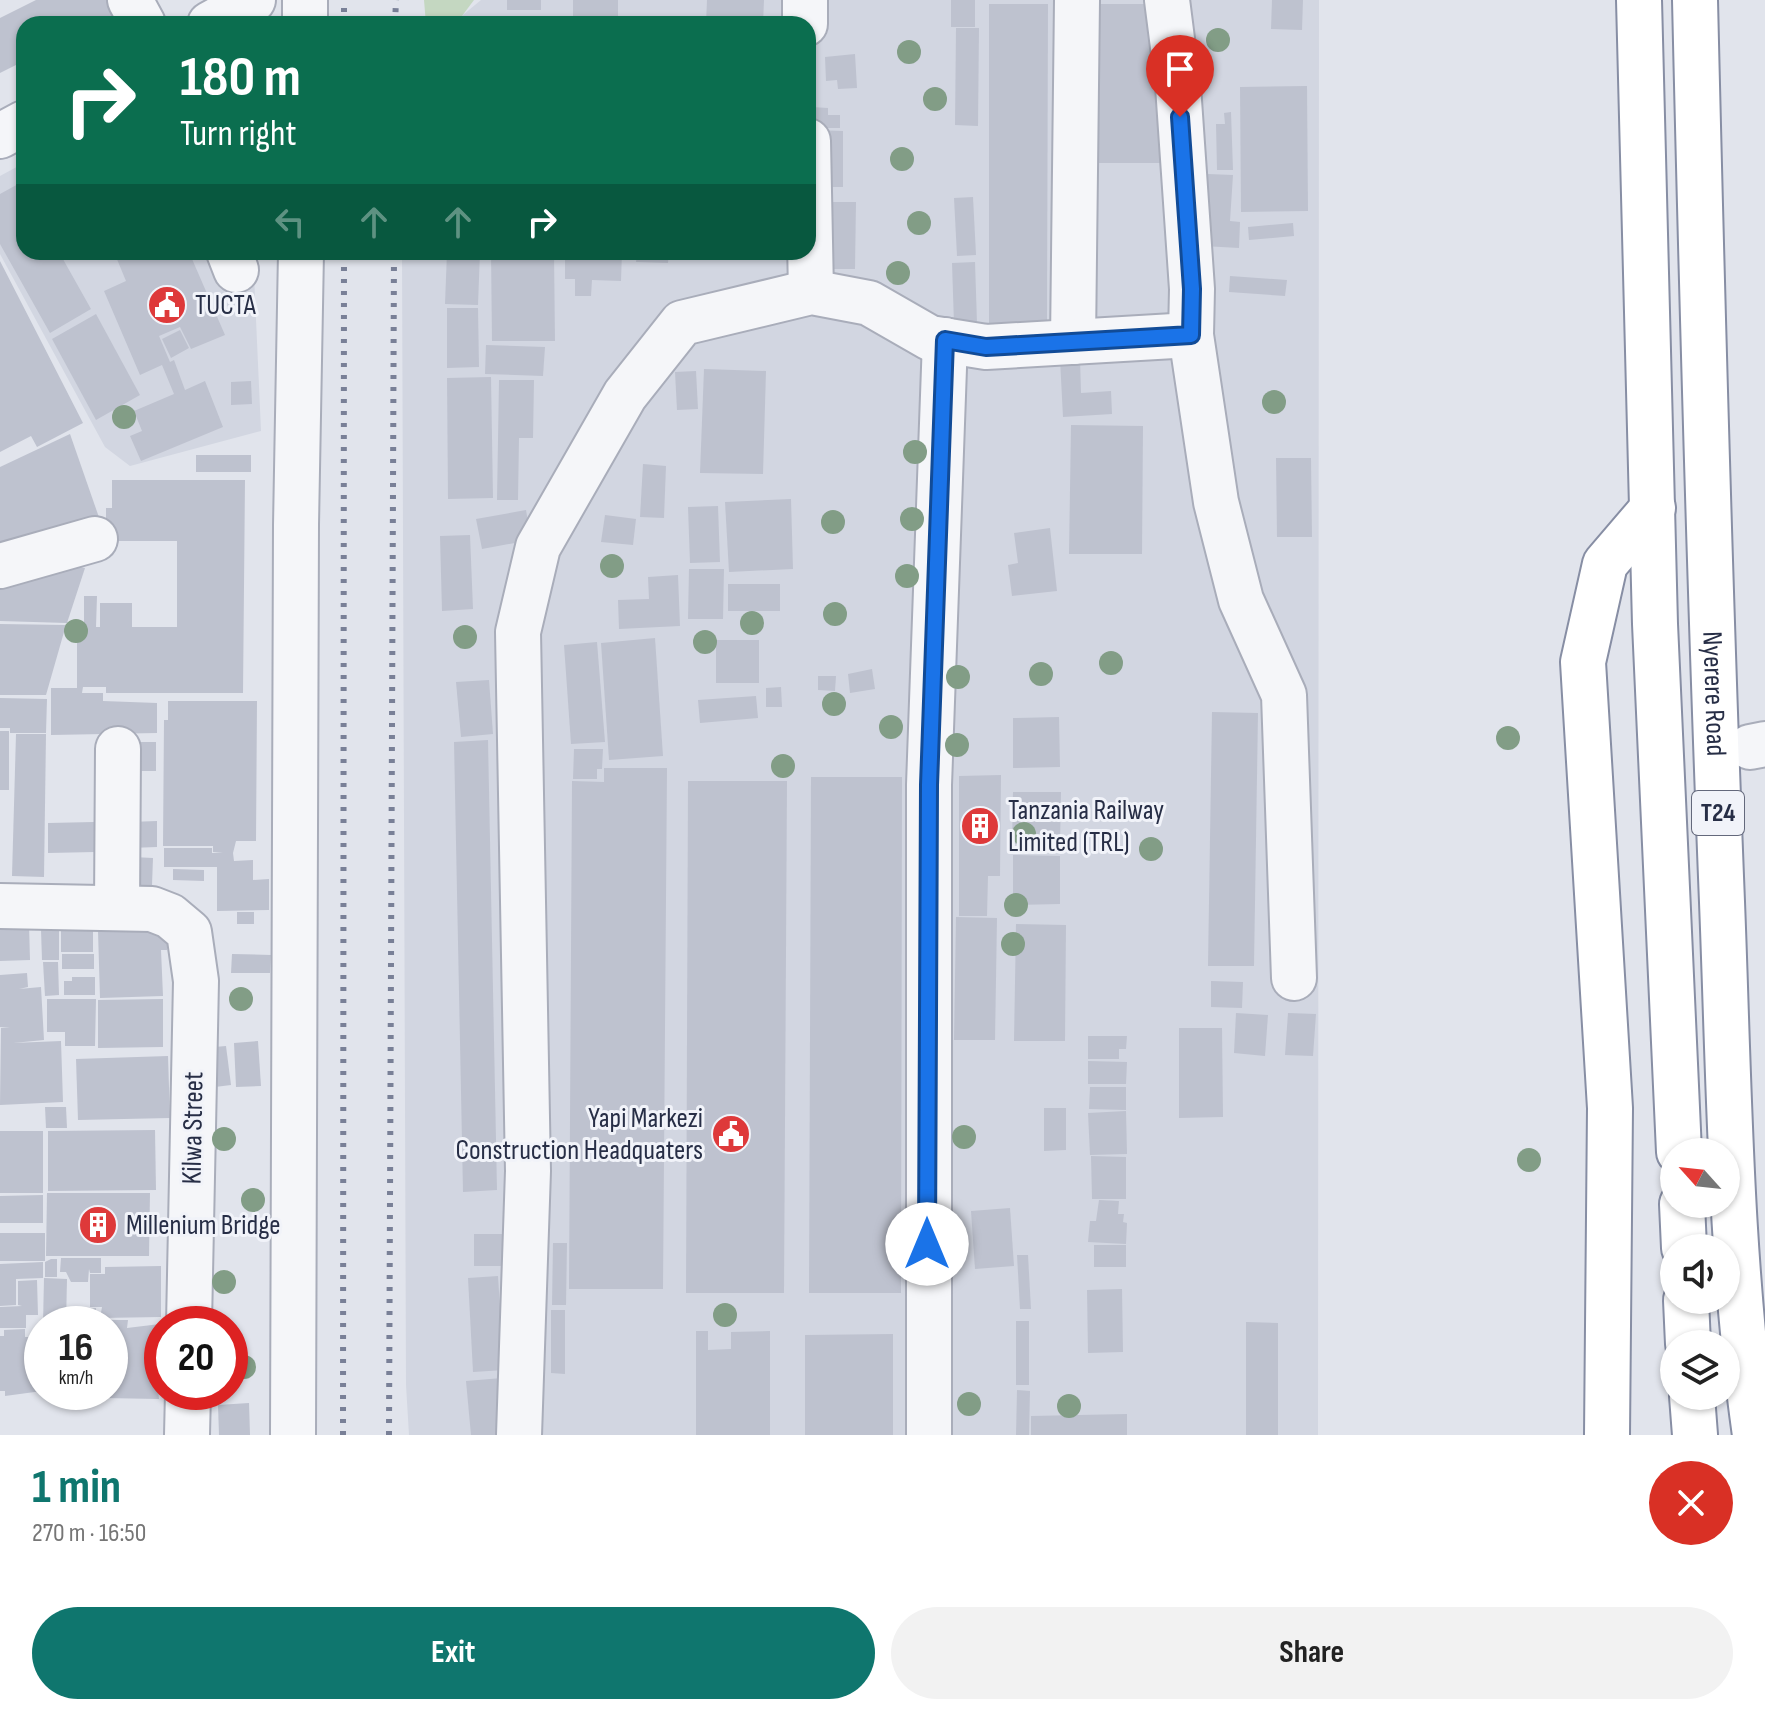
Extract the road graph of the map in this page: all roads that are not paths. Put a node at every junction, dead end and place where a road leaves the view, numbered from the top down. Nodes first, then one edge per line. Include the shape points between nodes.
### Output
1 (253, 0) edge
2 (1077, 0) edge
3 (1167, 0) edge
4 (1639, 0) edge
5 (1695, 0) edge
6 (224, 16) edge
7 (301, 260) edge
8 (810, 260) edge
9 (811, 292) junction
10 (1191, 335) junction
11 (945, 340) junction
12 (1073, 342) junction
13 (1653, 508) junction
14 (95, 539) dead end
15 (0, 566) edge
16 (118, 749) dead end
17 (0, 906) edge
18 (117, 908) junction
19 (1294, 978) dead end
20 (1730, 1098) junction
21 (1678, 1138) edge
22 (1765, 1141) edge
23 (189, 1306) edge
24 (188, 1410) edge
25 (1693, 1410) edge
26 (187, 1435) edge
27 (293, 1435) edge
28 (519, 1435) edge
29 (929, 1435) edge
30 (1607, 1435) edge
31 (1695, 1435) edge
32 (1755, 1435) edge

1 - 6 street
2 - 12 street
3 - 10 street via 1178,86
4 - 13 highway, Nyerere Road / T24
5 - 20 highway, Nyerere Road / T24 via 1707,527
7 - 27 street
8 - 9 street
9 - 11 street via 869,303 930,338
9 - 28 street via 682,323 625,395 538,547 518,632 528,1171
10 - 12 street
10 - 19 street via 1219,516 1241,600 1284,695
11 - 12 street via 986,347
11 - 29 street via 929,785
13 - 21 highway, Nyerere Road / T24
13 - 30 highway via 1605,564 1583,662 1610,1108
14 - 15 street
16 - 18 street
17 - 18 street
18 - 23 street, Kilwa Street via 152,909 189,932 196,981
20 - 22 highway
20 - 32 highway, Nyerere Road / T24
24 - 26 street
25 - 31 highway

